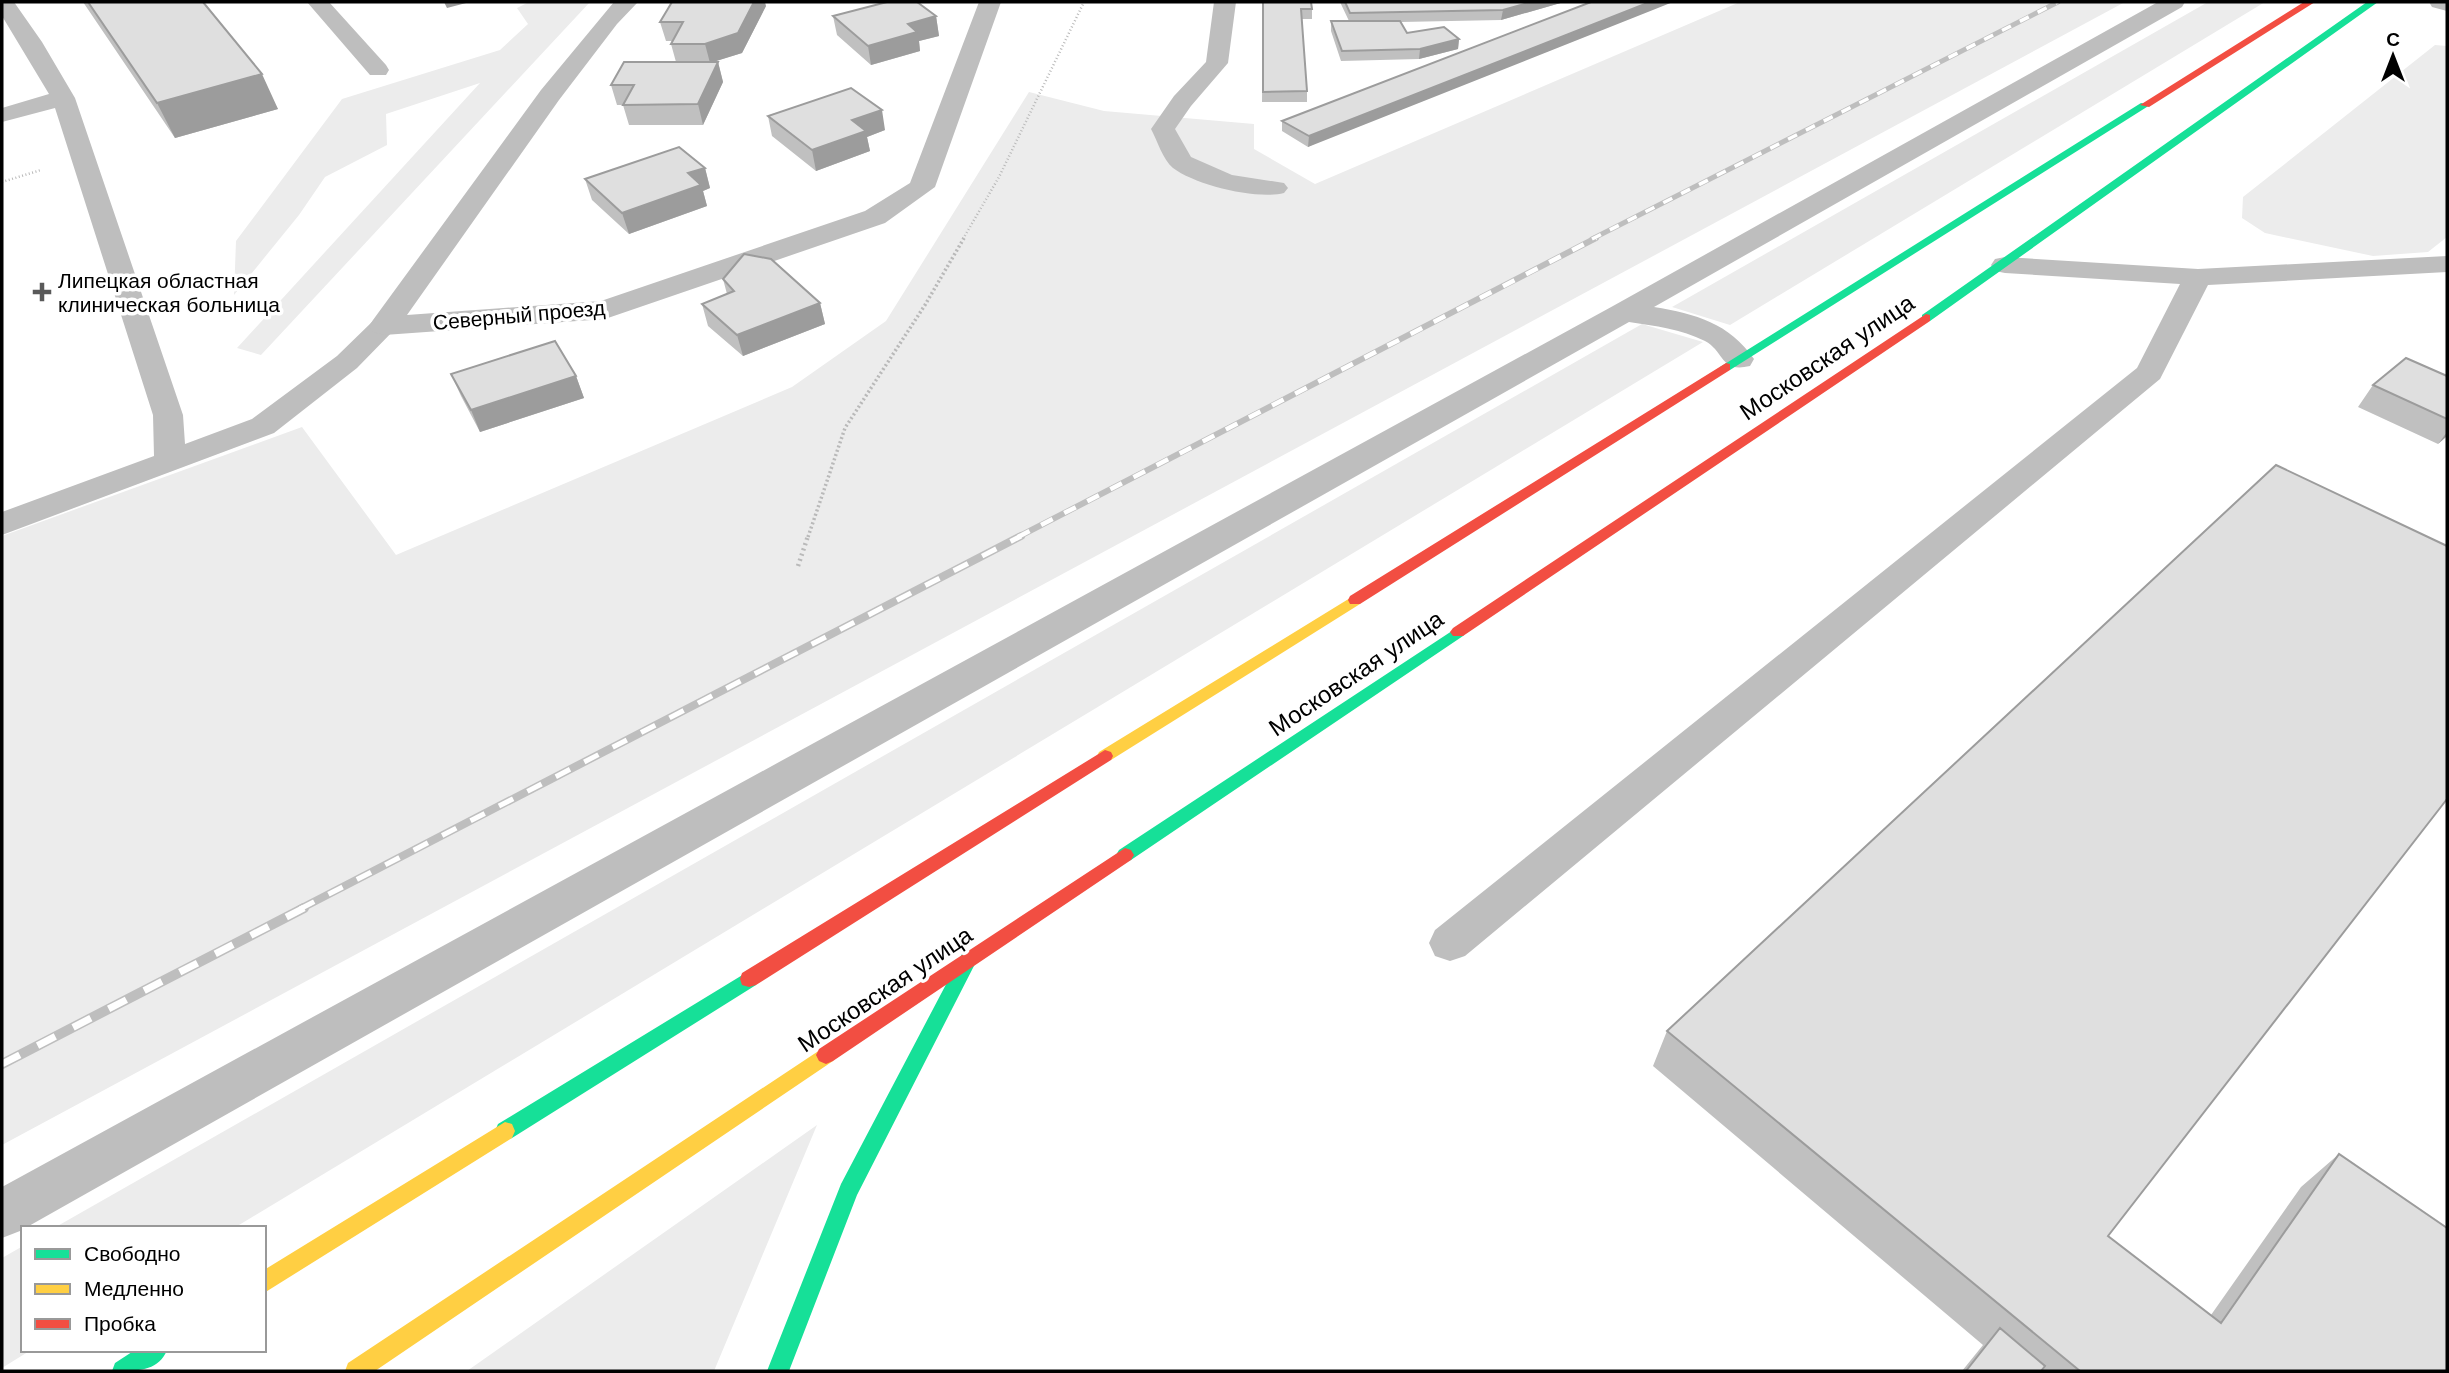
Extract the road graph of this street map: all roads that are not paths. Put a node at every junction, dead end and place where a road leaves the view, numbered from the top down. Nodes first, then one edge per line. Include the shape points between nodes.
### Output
1 (3, 2) edge
2 (318, 2) edge
3 (627, 2) edge
4 (989, 2) edge
5 (1225, 2) edge
6 (2174, 2) edge
7 (2309, 2) edge
8 (2373, 2) edge
9 (2440, 2) edge
10 (2447, 5) edge
11 (378, 70) dead end
12 (62, 98) junction
13 (2, 115) edge
14 (1275, 188) dead end
15 (2447, 264) edge
16 (2005, 265) junction
17 (2198, 276) junction
18 (1624, 312) junction
19 (384, 326) junction
20 (1739, 359) junction
21 (170, 461) junction
22 (2, 524) edge
23 (1450, 943) dead end
24 (968, 960) junction
25 (2, 1214) edge
26 (266, 1281) edge
27 (153, 1352) edge
28 (155, 1352) edge
29 (122, 1371) edge
30 (141, 1371) edge
31 (356, 1371) edge
32 (778, 1371) edge

1 - 12 lane
2 - 11 lane
3 - 19 street, Северный проезд via 550,95
4 - 19 street, Северный проезд via 922,187 875,217 605,310
5 - 14 lane via 1217,63 1163,129 1181,162 1227,182
6 - 18 street
7 - 20 main road, Московская улица
8 - 16 main road, Московская улица
9 - 10 lane
12 - 13 lane
12 - 21 lane via 168,415
15 - 17 lane
16 - 17 lane
16 - 24 main road, Московская улица
17 - 23 lane via 2149,373
18 - 20 street via 1678,320 1718,336
18 - 25 street
19 - 21 lane via 348,362 263,426
20 - 26 main road, Московская улица
21 - 22 lane
24 - 31 main road, Московская улица
24 - 32 main road via 848,1191
27 - 29 main road
28 - 30 main road

